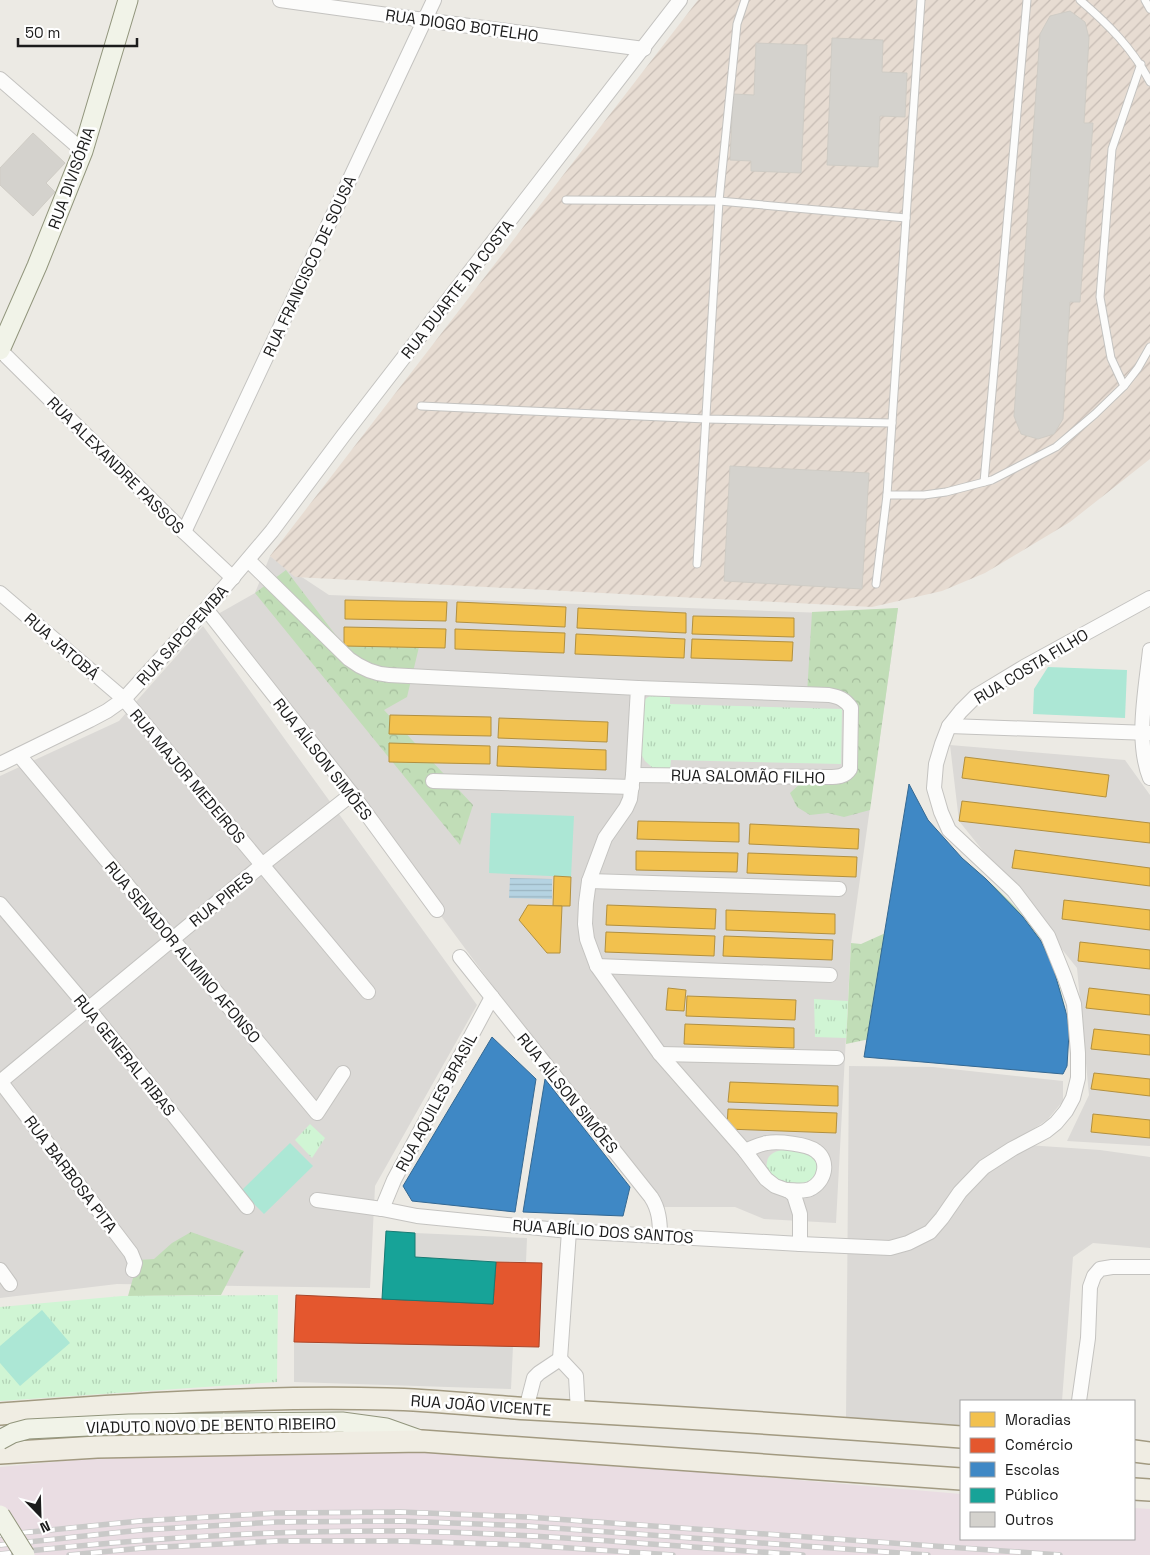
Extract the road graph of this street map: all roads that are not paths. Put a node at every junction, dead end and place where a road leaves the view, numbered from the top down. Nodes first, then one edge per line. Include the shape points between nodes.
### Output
1 (128, 0) edge
2 (280, 0) edge
3 (434, 0) edge
4 (680, 0) edge
5 (745, 0) edge
6 (921, 0) edge
7 (1027, 0) edge
8 (1080, 0) edge
9 (1145, 0) edge
10 (1150, 9) edge
11 (424, 20) junction
12 (644, 49) junction
13 (1141, 64) junction
14 (0, 79) edge
15 (1150, 82) edge
16 (83, 150) junction
17 (566, 200) dead end
18 (719, 201) junction
19 (906, 218) junction
20 (1150, 348) edge
21 (0, 350) edge
22 (1124, 386) junction
23 (420, 406) dead end
24 (706, 419) junction
25 (892, 423) junction
26 (984, 482) junction
27 (887, 495) junction
28 (184, 532) junction
29 (248, 560) junction
30 (697, 564) dead end
31 (233, 578) junction
32 (876, 584) dead end
33 (0, 593) edge
34 (1150, 598) edge
35 (206, 609) junction
36 (1150, 650) edge
37 (638, 688) junction
38 (124, 699) junction
39 (948, 726) junction
40 (1146, 732) edge
41 (19, 754) junction
42 (0, 764) edge
43 (1150, 778) edge
44 (433, 781) dead end
45 (633, 781) junction
46 (352, 794) junction
47 (262, 865) junction
48 (589, 881) junction
49 (839, 889) dead end
50 (0, 904) edge
51 (436, 910) dead end
52 (172, 939) junction
53 (460, 958) dead end
54 (597, 966) junction
55 (830, 975) dead end
56 (368, 992) dead end
57 (492, 998) junction
58 (88, 1008) junction
59 (660, 1054) junction
60 (837, 1058) dead end
61 (343, 1073) dead end
62 (0, 1082) edge
63 (745, 1150) junction
64 (811, 1188) junction
65 (787, 1190) junction
66 (317, 1200) dead end
67 (247, 1207) dead end
68 (382, 1208) junction
69 (799, 1209) junction
70 (569, 1231) junction
71 (660, 1236) junction
72 (800, 1244) junction
73 (890, 1248) joint
74 (1150, 1267) edge
75 (0, 1270) edge
76 (133, 1270) dead end
77 (10, 1284) dead end
78 (560, 1359) junction
79 (1079, 1400) edge
80 (92, 1406) junction
81 (526, 1409) junction
82 (578, 1412) junction
83 (0, 1414) edge
84 (960, 1437) edge
85 (0, 1440) edge
86 (422, 1441) junction
87 (97, 1447) junction
88 (1135, 1451) edge
89 (1150, 1452) edge
90 (0, 1454) edge
91 (960, 1479) edge
92 (1135, 1489) edge
93 (1150, 1490) edge
94 (0, 1515) edge
95 (25, 1555) edge

1 - 16 main road, RUA DIVISÓRIA
2 - 11 street, RUA DIOGO BOTELHO
3 - 11 street, RUA FRANCISCO DE SOUSA
4 - 12 street, RUA DUARTE DA COSTA
5 - 18 lane via 737,24
6 - 19 lane
7 - 26 lane
8 - 13 lane via 1126,44
9 - 10 lane
11 - 12 street, RUA DIOGO BOTELHO
11 - 28 street, RUA FRANCISCO DE SOUSA
12 - 29 street, RUA DUARTE DA COSTA
13 - 15 lane
13 - 22 lane via 1112,149 1100,297 1111,358
14 - 16 street
16 - 21 main road, RUA DIVISÓRIA
17 - 18 lane
18 - 19 lane
18 - 24 lane
19 - 25 lane
20 - 22 lane
21 - 28 street, RUA ALEXANDRE PASSOS
22 - 26 lane via 1056,447
23 - 24 lane
24 - 25 lane
24 - 30 lane
25 - 27 lane
26 - 27 lane via 924,495
27 - 32 lane
28 - 31 street, RUA ALEXANDRE PASSOS
29 - 31 street, RUA DUARTE DA COSTA
29 - 37 street, RUA SALOMÃO FILHO via 349,659 375,673
31 - 35 street, RUA SAPOPEMBA
33 - 38 street, RUA JATOBÁ
34 - 39 street, RUA COSTA FILHO via 976,696
35 - 38 street, RUA SAPOPEMBA
35 - 46 street, RUA AÍLSON SIMÕES
36 - 40 street
37 - 45 street
37 - 45 street, RUA SALOMÃO FILHO via 840,697 850,708 850,769 841,776 828,777
38 - 41 street, RUA SAPOPEMBA via 90,720
38 - 47 street, RUA MAJOR MEDEIROS
39 - 40 street
39 - 73 street, RUA COSTA FILHO via 936,764 934,788 941,812 949,830 1014,892 1048,936 1074,1004 1078,1078 1073,1098 1056,1123 984,1167 930,1232
40 - 43 street via 1146,767
41 - 42 street, RUA SAPOPEMBA
41 - 52 street, RUA SENADOR ALMINO AFONSO
44 - 45 street, RUA SALOMÃO FILHO
45 - 48 street via 630,799 605,838
46 - 47 street, RUA PIRES
46 - 51 street, RUA AÍLSON SIMÕES
47 - 52 street, RUA PIRES
47 - 56 street, RUA MAJOR MEDEIROS
48 - 49 street
48 - 54 street via 585,924
50 - 58 street, RUA GENERAL RIBAS
52 - 58 street, RUA PIRES
52 - 61 street, RUA SENADOR ALMINO AFONSO via 317,1113
53 - 57 street, RUA AÍLSON SIMÕES
54 - 55 street
54 - 59 street
57 - 68 street, RUA AQUILES BRASIL
57 - 71 street, RUA AÍLSON SIMÕES via 651,1197 659,1217
58 - 62 street, RUA PIRES
58 - 67 street, RUA GENERAL RIBAS
59 - 60 street
59 - 63 street
62 - 76 street, RUA BARBOSA PITA via 134,1256
63 - 64 street via 773,1143 813,1149 822,1157 824,1172 820,1182
63 - 65 street via 766,1179
64 - 65 street
64 - 69 street
65 - 69 street via 794,1195
66 - 68 street, RUA ABÍLIO DOS SANTOS
68 - 70 street, RUA ABÍLIO DOS SANTOS via 418,1216
69 - 72 street
70 - 71 street, RUA ABÍLIO DOS SANTOS
70 - 78 street
71 - 72 street, RUA ABÍLIO DOS SANTOS
72 - 73 street, RUA ABÍLIO DOS SANTOS
74 - 79 street via 1112,1267 1100,1269 1094,1276 1090,1287 1088,1338
75 - 77 street
78 - 81 street via 534,1378
78 - 82 street via 576,1376
80 - 81 main road, RUA JOÃO VICENTE via 388,1398
80 - 83 main road, RUA JOÃO VICENTE
80 - 87 main road via 84,1417 82,1429
81 - 82 main road, RUA JOÃO VICENTE
82 - 84 main road, RUA JOÃO VICENTE
85 - 86 main road, VIADUTO NOVO DE BENTO RIBEIRO, bridge via 13,1432 35,1429 129,1424 342,1422 386,1428
86 - 87 main road
86 - 91 main road
87 - 90 main road
88 - 89 main road
92 - 93 main road
94 - 95 main road, bridge

